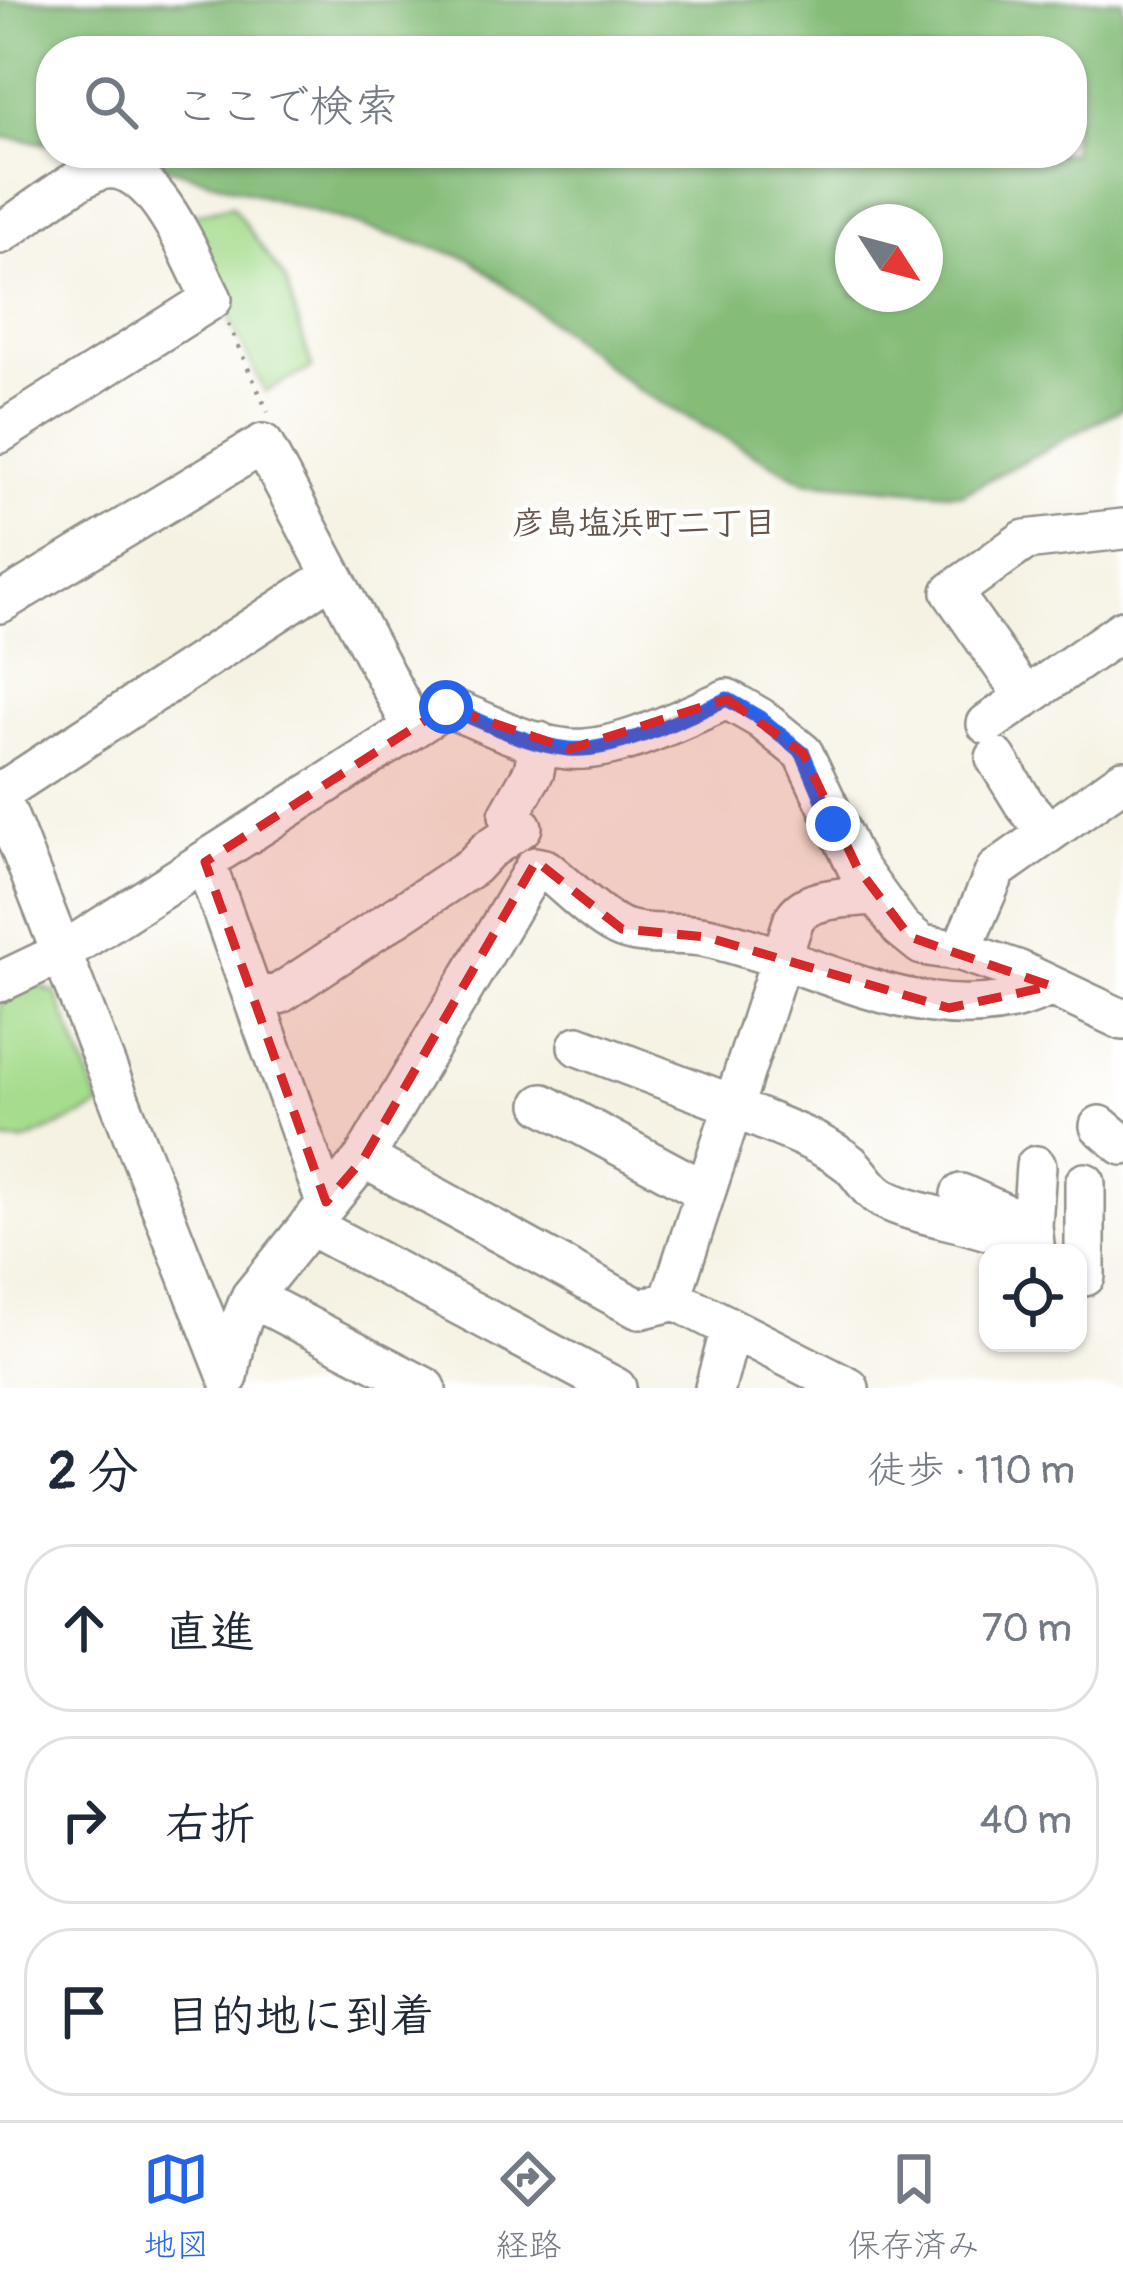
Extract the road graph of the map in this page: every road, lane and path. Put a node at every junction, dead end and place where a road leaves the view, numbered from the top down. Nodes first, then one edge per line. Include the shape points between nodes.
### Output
1 (0, 234) edge
2 (212, 299) junction
3 (0, 433) edge
4 (263, 444) junction
5 (1123, 529) edge
6 (332, 576) junction
7 (0, 603) edge
8 (1123, 630) edge
9 (1025, 697) junction
10 (412, 726) junction
11 (539, 742) junction
12 (1123, 780) edge
13 (0, 794) edge
14 (1047, 831) junction
15 (205, 862) junction
16 (874, 895) junction
17 (961, 951) junction
18 (63, 952) junction
19 (779, 959) junction
20 (0, 982) edge
21 (1051, 986) junction
22 (253, 997) junction
23 (1123, 1020) edge
24 (578, 1046) dead end
25 (543, 1104) dead end
26 (732, 1106) junction
27 (364, 1158) junction
28 (1036, 1166) dead end
29 (1084, 1183) dead end
30 (705, 1191) junction
31 (317, 1214) junction
32 (1032, 1244) edge
33 (1095, 1276) edge
34 (251, 1298) junction
35 (670, 1301) junction
36 (731, 1328) junction
37 (228, 1382) edge
38 (426, 1388) edge
39 (616, 1388) edge
40 (715, 1388) edge
41 (849, 1388) edge

1 - 2 street via 98,170 122,169 152,187
2 - 3 street
2 - 4 path via 273,423
4 - 6 street
4 - 7 street
5 - 9 street via 1025,540 952,592
6 - 10 street
6 - 13 street
8 - 9 street
9 - 14 street via 992,741
10 - 11 street via 446,707
10 - 15 street
11 - 16 street via 595,747 727,699 803,753
11 - 22 street via 534,771 508,815 522,827 279,994
12 - 14 street
13 - 18 street
14 - 17 street via 996,869
15 - 18 street
15 - 22 street
16 - 17 street via 922,945
16 - 19 street via 800,909
17 - 21 street
18 - 20 street
18 - 37 street
19 - 21 street via 949,1008 999,1004
19 - 26 street
19 - 27 street via 706,937 622,928 535,867
21 - 23 street
22 - 31 street
24 - 26 street
25 - 30 street
26 - 30 street
26 - 32 street via 825,1149 877,1195 951,1206
27 - 31 street
27 - 35 street via 638,1309
28 - 32 street
29 - 33 street
30 - 35 street
31 - 34 street
31 - 39 street
34 - 37 street
34 - 38 street
35 - 36 street
36 - 40 street
36 - 41 street

